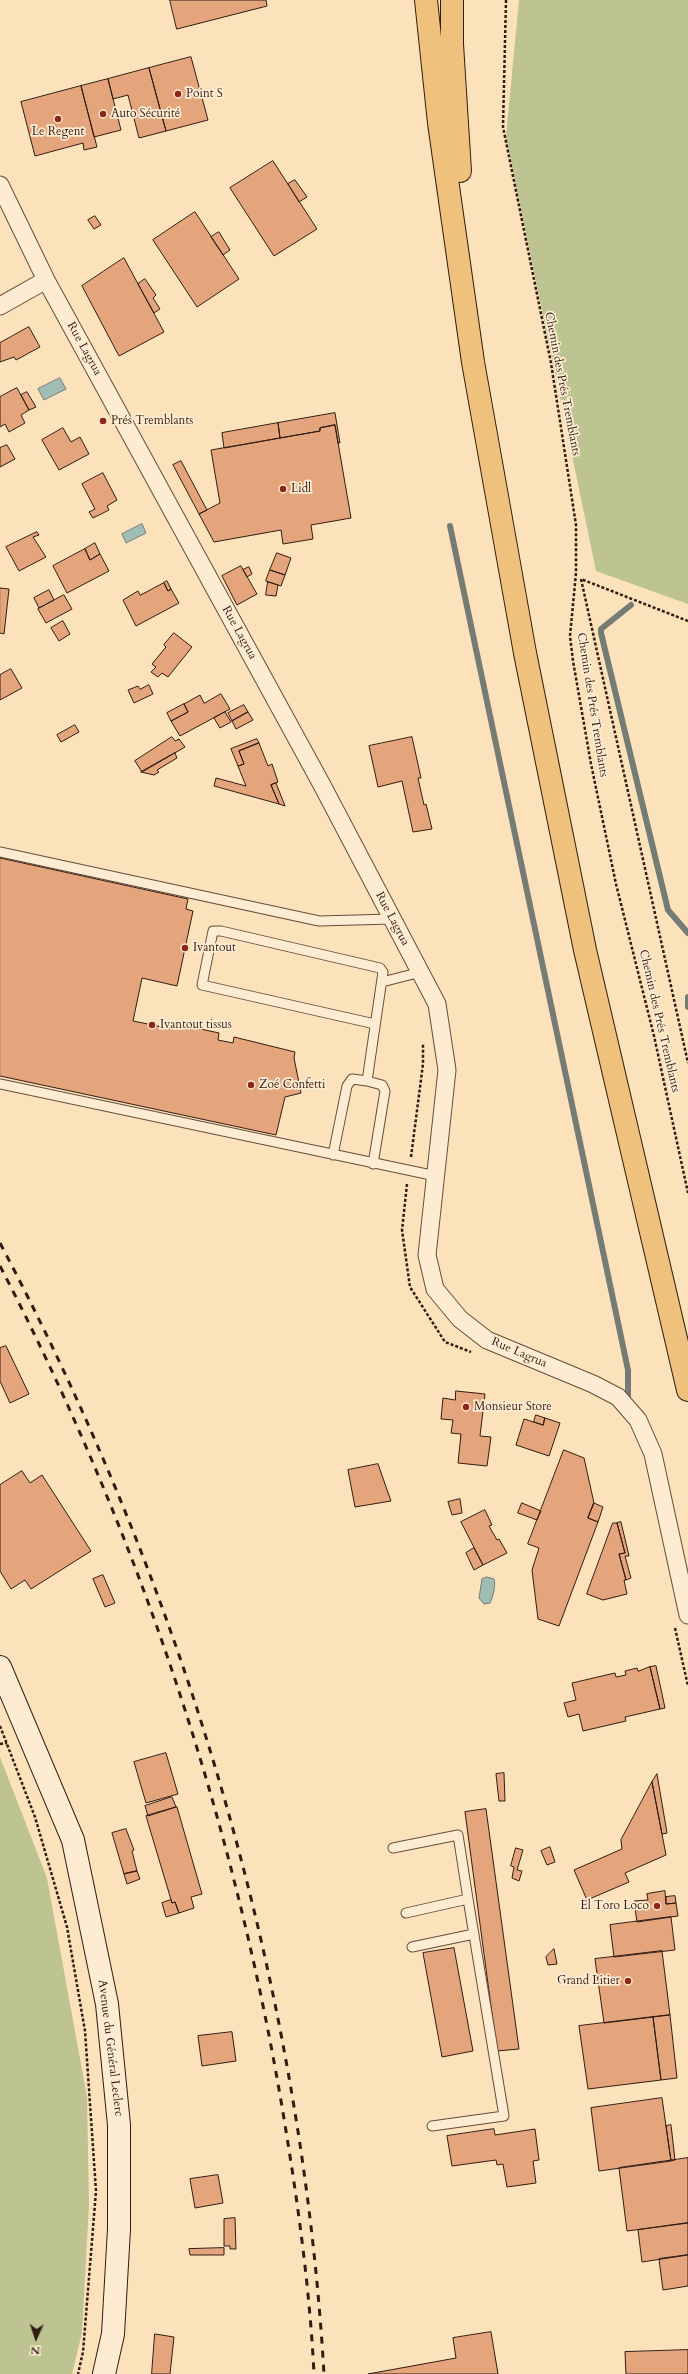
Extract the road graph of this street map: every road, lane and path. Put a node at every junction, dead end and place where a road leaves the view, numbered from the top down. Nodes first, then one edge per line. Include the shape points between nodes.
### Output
1 (426, 0) edge
2 (452, 0) edge
3 (506, 0) edge
4 (0, 185) edge
5 (46, 280) junction
6 (0, 306) edge
7 (473, 362) junction
8 (688, 621) edge
9 (0, 852) edge
10 (392, 919) junction
11 (421, 972) junction
12 (382, 982) junction
13 (375, 1024) junction
14 (688, 1063) edge
15 (367, 1082) junction
16 (0, 1084) edge
17 (333, 1155) junction
18 (373, 1164) junction
19 (436, 1176) junction
20 (688, 1194) edge
21 (688, 1390) edge
22 (688, 1615) edge
23 (0, 1667) edge
24 (0, 1726) edge
25 (7, 1743) junction
26 (0, 1744) edge
27 (393, 1848) dead end
28 (468, 1899) junction
29 (406, 1913) dead end
30 (474, 1934) junction
31 (412, 1947) dead end
32 (432, 2126) dead end
33 (78, 2374) edge
34 (104, 2374) edge

1 - 7 main road via 440,124
2 - 7 main road via 456,123
3 - 20 path, Chemin des Prés Tremblants via 503,127 551,363 576,525 576,573 570,636 573,661 616,884 657,1051
4 - 5 street, Rue Lagrua
5 - 6 street
5 - 10 street, Rue Lagrua via 322,785
7 - 21 main road via 526,654 585,950
8 - 14 path via 582,579
9 - 10 lane via 319,921
10 - 11 street, Rue Lagrua
11 - 12 lane
11 - 19 street, Rue Lagrua via 437,1004 447,1070
12 - 13 lane
12 - 13 lane via 383,972 380,968 221,931 214,931 211,936 201,981 202,985 208,988
13 - 15 lane
15 - 17 lane via 352,1079 347,1086
15 - 18 lane via 382,1085 385,1091
16 - 17 lane
17 - 18 lane
18 - 19 lane
19 - 22 street, Rue Lagrua via 427,1255 435,1289 460,1319 487,1340 618,1397 638,1420 653,1454
23 - 34 main road, Avenue du Général Leclerc via 73,1840 107,2004 119,2125 119,2229 113,2334
24 - 25 path
25 - 26 path
25 - 33 path via 35,1817 67,1927 84,2031 96,2191 83,2352
27 - 28 lane via 458,1835
28 - 29 lane
28 - 30 lane
30 - 31 lane
30 - 32 lane via 504,2116

